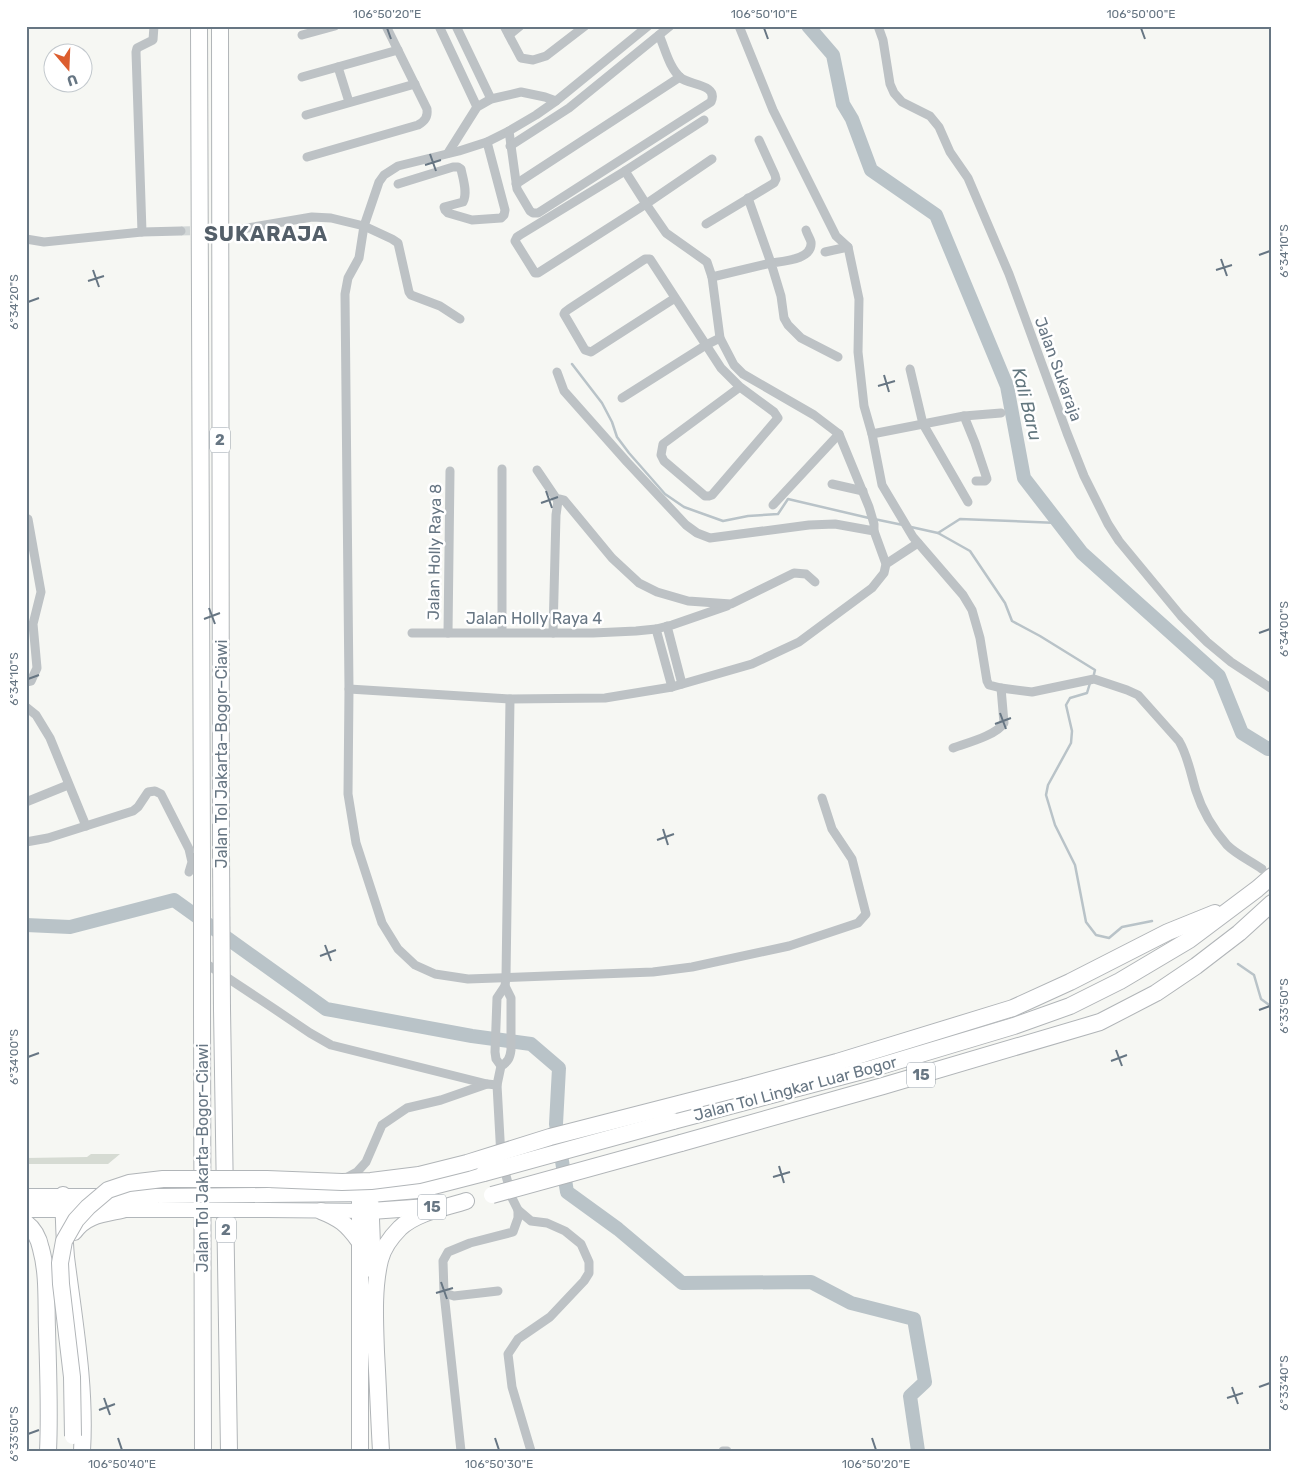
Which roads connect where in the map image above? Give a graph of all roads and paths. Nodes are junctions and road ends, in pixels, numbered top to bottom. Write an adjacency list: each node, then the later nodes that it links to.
1 (154, 26): 50 (street)
2 (199, 26): 133 (highway, Jalan Tol Jakarta–Bogor–Ciawi / 2, bridge)
3 (220, 26): 134 (highway, Jalan Tol Jakarta–Bogor–Ciawi / 2, bridge)
4 (335, 26): 15 (street)
5 (386, 26): 18 (street)
6 (439, 26): 26 (street)
7 (456, 26): 23 (street)
8 (504, 26): 16 (street)
9 (520, 26): 16 (street)
10 (584, 26): 16 (street)
11 (648, 26): 24 (street)
12 (670, 26): 17 (street)
13 (739, 26): 52 (street)
14 (878, 26): 96 (street, Jalan Sukaraja)
15 (302, 35)
16 (509, 35)
17 (659, 35): 21 (street); 32 (street)
18 (398, 50): 19 (street); 22 (street)
19 (338, 67): 20 (street); 25 (street)
20 (302, 77)
21 (680, 77): 38 (street); 39 (street)
22 (415, 84): 25 (street); 34 (street)
23 (491, 100): 24 (street); 26 (street)
24 (556, 101): 29 (street)
25 (349, 102): 27 (street)
26 (477, 107): 33 (street)
27 (306, 115)
28 (704, 120): 36 (street)
29 (509, 131): 31 (street); 32 (street)
30 (759, 140): 41 (street)
31 (487, 142): 33 (street); 40 (street)
32 (510, 146): 38 (street)
33 (448, 154): 46 (street)
34 (307, 157)
35 (712, 158): 43 (street)
36 (626, 172): 43 (street); 43 (street)
37 (398, 184): 42 (street)
38 (516, 184): 39 (street)
39 (520, 196): 40 (street)
40 (502, 198): 44 (street)
41 (748, 198): 45 (street); 54 (street)
42 (463, 202): 44 (street); 44 (street)
43 (646, 204): 55 (street)
44 (472, 220)
45 (706, 224)
46 (364, 226): 47 (street); 57 (street); 95 (street)
47 (236, 230)
48 (806, 230): 54 (street)
49 (180, 231): 50 (street)
50 (142, 232): 51 (street)
51 (26, 239)
52 (848, 247): 53 (street); 69 (street)
53 (825, 252)
54 (771, 263): 55 (street); 60 (street)
55 (712, 277): 58 (street)
56 (675, 298): 56 (street); 59 (street)
57 (460, 319)
58 (720, 338): 59 (street); 68 (street)
59 (706, 345): 63 (street); 64 (street)
60 (838, 356)
61 (910, 368): 67 (street)
62 (556, 372): 80 (street)
63 (740, 387): 63 (street)
64 (622, 398)
65 (1001, 413): 66 (street)
66 (964, 416): 67 (street); 73 (street)
67 (923, 424): 69 (street); 77 (street)
68 (839, 434): 75 (street); 78 (street)
69 (872, 434): 81 (street)
70 (502, 469): 87 (street)
71 (537, 470): 76 (street)
72 (450, 471): 89 (street, Jalan Holly Raya 8)
73 (976, 481)
74 (832, 484): 75 (street)
75 (863, 491): 80 (street)
76 (558, 501): 84 (street); 90 (street)
77 (968, 502)
78 (773, 505)
79 (26, 518): 91 (street)
80 (874, 528): 82 (street)
81 (915, 540): 82 (street); 94 (street)
82 (886, 564): 92 (street)
83 (815, 582): 84 (street, Jalan Holly Raya 4)
84 (731, 604): 85 (street, Jalan Holly Raya 4)
85 (667, 626): 86 (street, Jalan Holly Raya 4); 92 (street)
86 (656, 629): 90 (street, Jalan Holly Raya 4); 93 (street)
87 (502, 632): 89 (street, Jalan Holly Raya 4); 90 (street, Jalan Holly Raya 4)
88 (412, 633): 89 (street, Jalan Holly Raya 4)
89 (448, 633)
90 (553, 633)
91 (26, 682)
92 (682, 684): 93 (street)
93 (672, 687): 97 (street)
94 (1000, 688): 99 (street); 106 (street)
95 (349, 689): 97 (street); 110 (street)
96 (1272, 689)
97 (510, 699): 110 (street)
98 (26, 706): 100 (street)
99 (953, 748)
100 (68, 785): 102 (street); 103 (street)
101 (822, 798): 110 (street)
102 (26, 802)
103 (86, 826): 104 (street); 105 (street)
104 (26, 842)
105 (189, 872)
106 (1267, 872): 108 (highway, Jalan Tol Lingkar Luar Bogor / 15)
107 (1272, 903): 116 (highway, Jalan Tol Lingkar Luar Bogor / 15, bridge)
108 (1235, 905): 118 (highway, Jalan Tol Lingkar Luar Bogor / 15, bridge); 130 (highway, bridge)
109 (196, 963): 112 (street)
110 (505, 981): 111 (street); 111 (street)
111 (501, 1066): 113 (street)
112 (488, 1084): 113 (street); 114 (street)
113 (498, 1085): 122 (street)
114 (338, 1195): 118 (main road); 119 (main road, bridge)
115 (26, 1196): 117 (main road)
116 (466, 1201): 118 (highway, Jalan Tol Lingkar Luar Bogor / 15); 129 (highway)
117 (64, 1202): 119 (main road); 120 (main road); 121 (main road); 126 (highway)
118 (365, 1202): 123 (main road); 125 (highway); 129 (highway)
119 (159, 1203): 121 (main road); 123 (main road, bridge)
120 (26, 1210)
121 (122, 1210): 126 (highway)
122 (518, 1210): 128 (street); 138 (street)
123 (321, 1211): 125 (highway)
124 (26, 1223): 131 (highway)
125 (359, 1240): 135 (highway)
126 (66, 1254): 132 (highway)
127 (498, 1291): 128 (street)
128 (444, 1293): 137 (street)
129 (375, 1322): 136 (highway)
130 (72, 1443)
131 (48, 1451)
132 (82, 1451)
133 (203, 1451)
134 (230, 1451)
135 (360, 1451)
136 (381, 1451)
137 (461, 1451)
138 (530, 1451)
139 (722, 1451): 140 (street)
140 (727, 1451)

